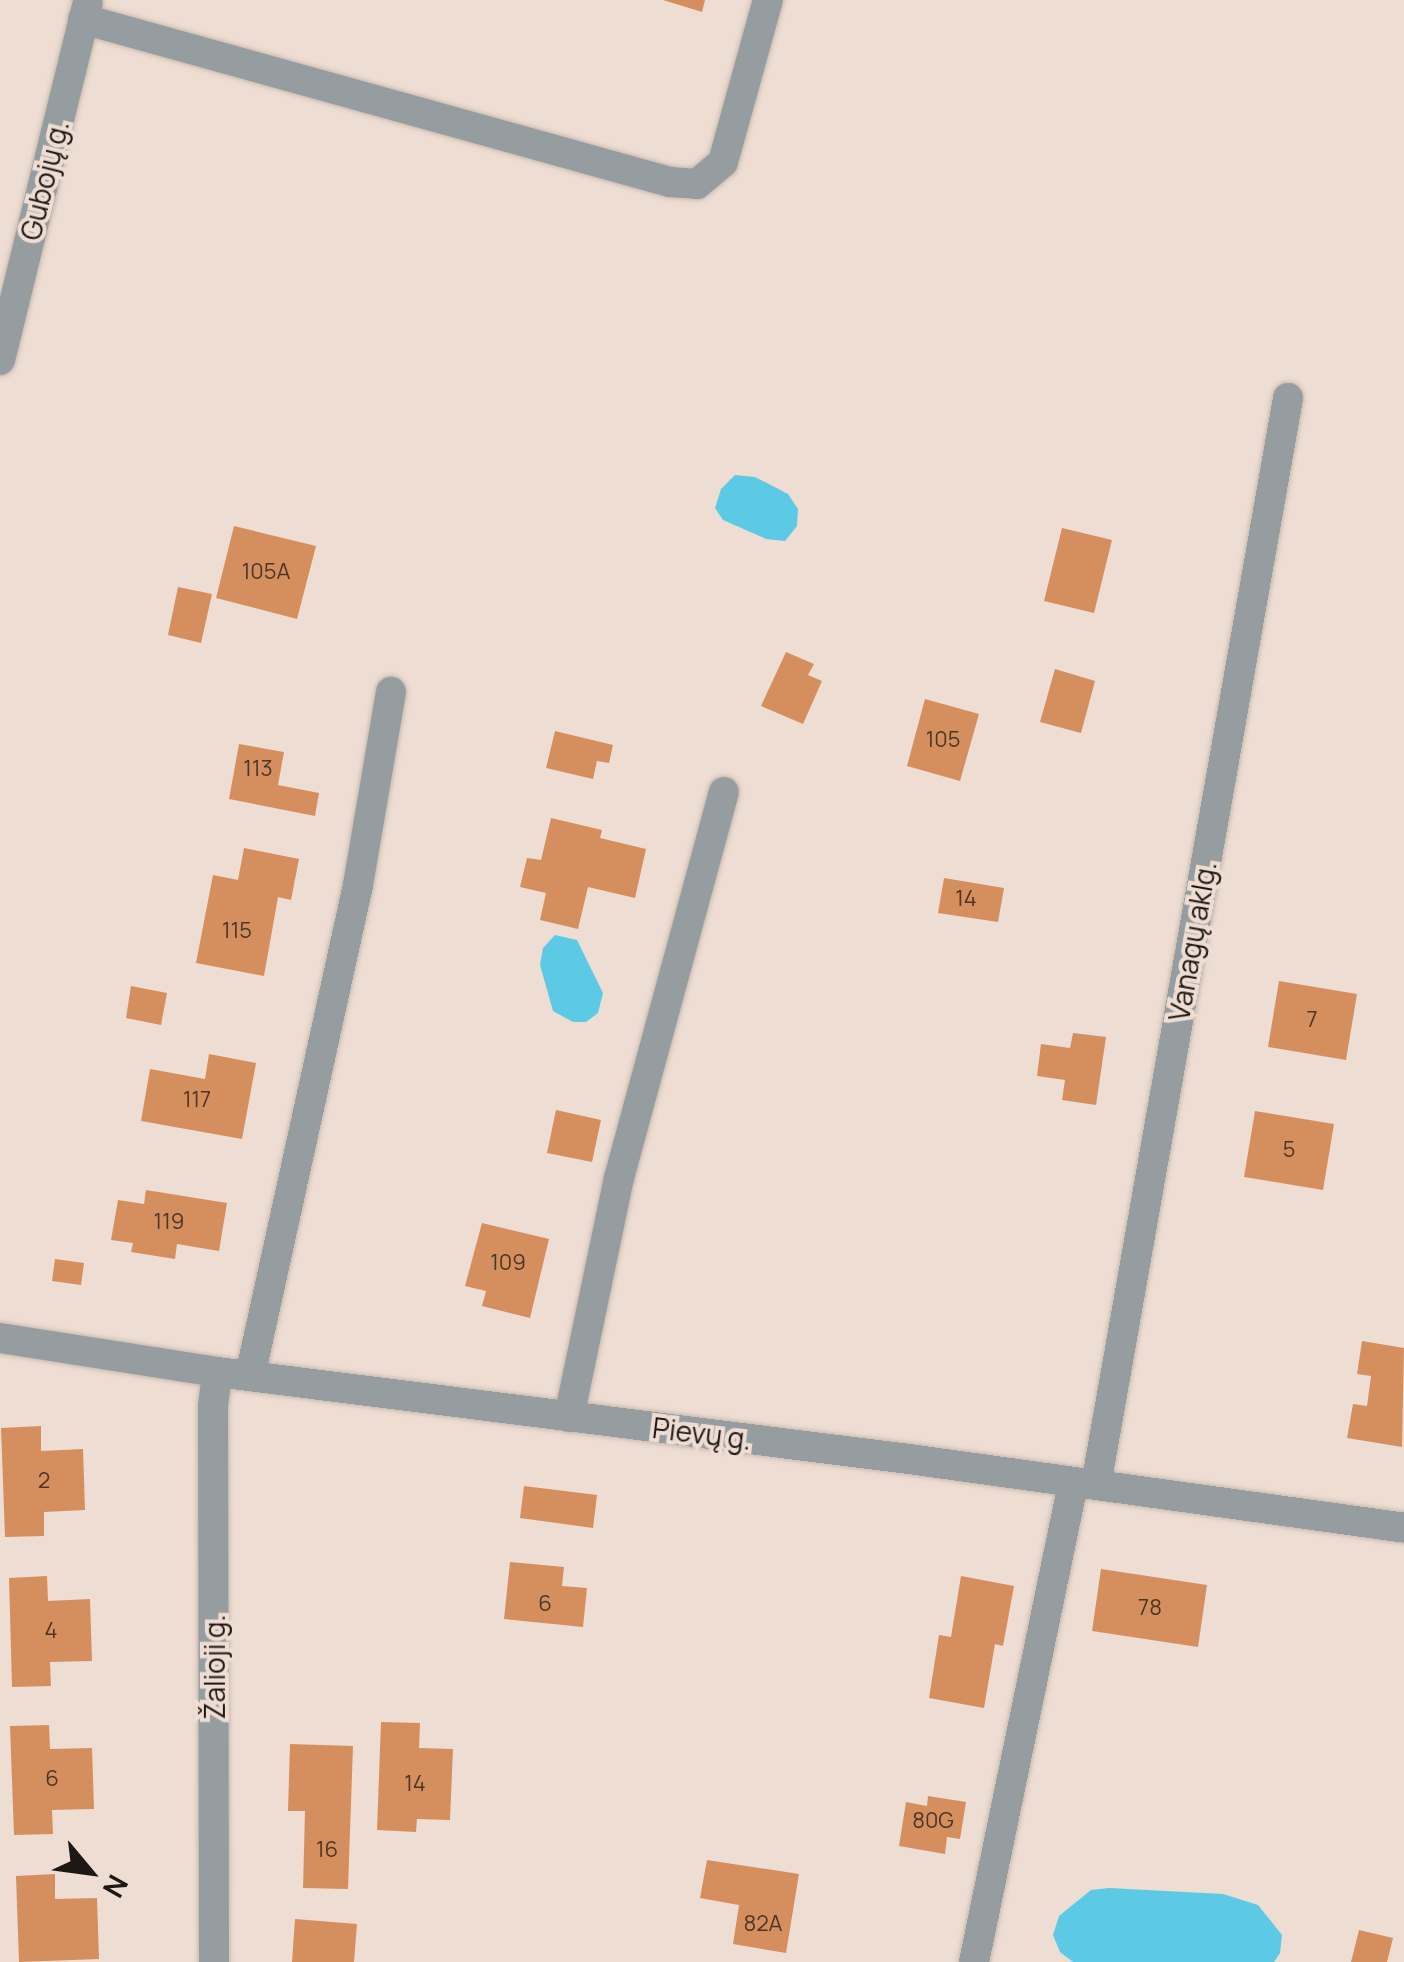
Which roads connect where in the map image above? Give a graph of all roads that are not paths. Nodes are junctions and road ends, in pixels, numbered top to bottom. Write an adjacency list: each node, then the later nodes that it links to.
1 (768, 0): 2 (street)
2 (86, 10): 3 (street, Gubojų g.)
3 (0, 360)
4 (1288, 398): 11 (street, Vanagų aklg.)
5 (392, 692): 9 (street)
6 (724, 792): 10 (street)
7 (0, 1338): 8 (street, Pievų g.)
8 (217, 1372): 9 (street, Pievų g.); 13 (street, Žalioji g.)
9 (250, 1376): 10 (street, Pievų g.)
10 (569, 1417): 11 (street, Pievų g.)
11 (1084, 1483): 12 (street, Pievų g.); 14 (street, Vanagų aklg.)
12 (1404, 1528)
13 (214, 1962)
14 (974, 1962)

